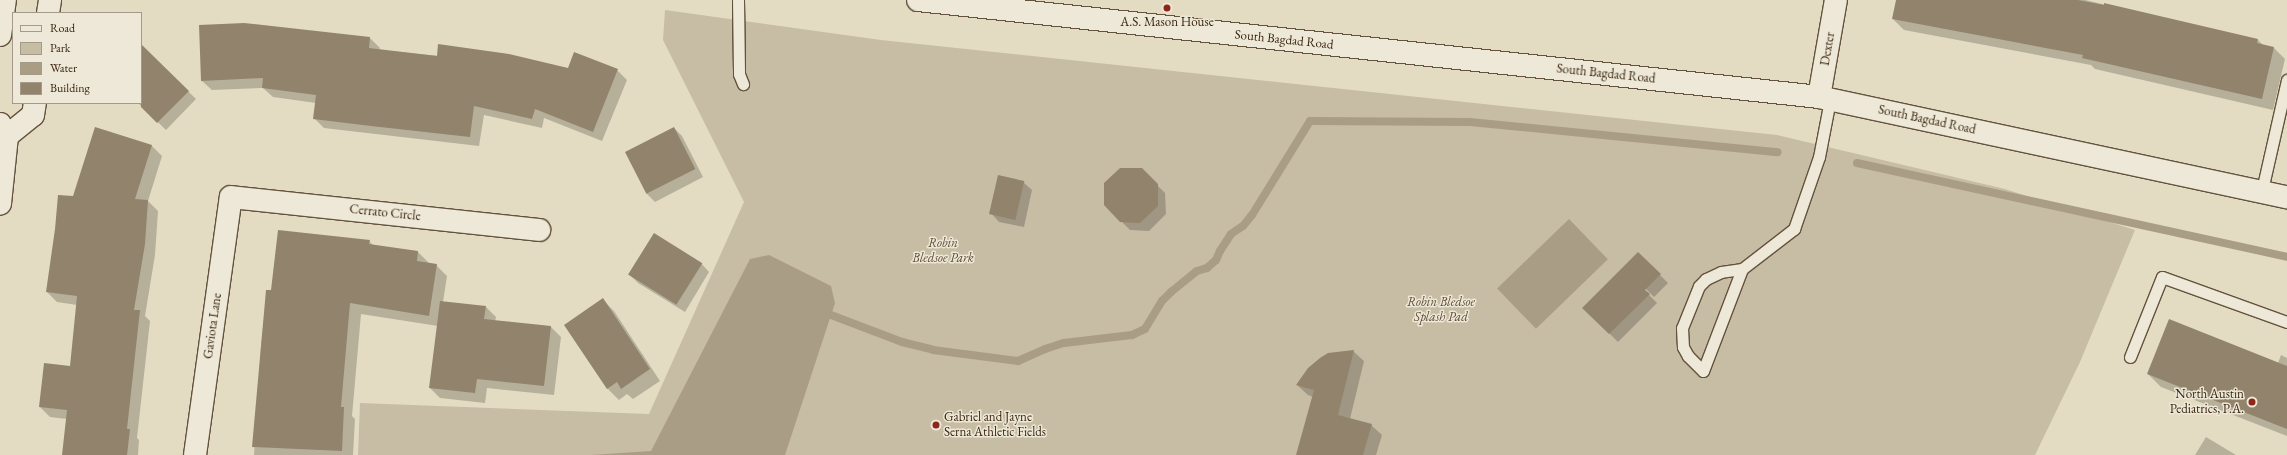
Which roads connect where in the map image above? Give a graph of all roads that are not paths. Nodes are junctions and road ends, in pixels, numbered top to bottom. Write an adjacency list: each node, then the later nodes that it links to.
1 (5, 0): 7 (main road)
2 (50, 0): 6 (main road)
3 (738, 0): 9 (lane)
4 (918, 0): 10 (main road, South Bagdad Road)
5 (1836, 0): 10 (main road, Dexter)
6 (48, 12)
7 (0, 35)
8 (2287, 80): 13 (lane)
9 (743, 84)
10 (1825, 98): 13 (main road, South Bagdad Road); 18 (lane)
11 (35, 104): 12 (main road)
12 (4, 130): 16 (main road)
13 (2262, 190): 15 (main road, South Bagdad Road)
14 (231, 197): 17 (main road, Cerrato Circle); 21 (main road, Gaviota Lane)
15 (2287, 197)
16 (0, 204)
17 (539, 230)
18 (1742, 269): 18 (lane)
19 (2287, 322): 20 (lane)
20 (2130, 357)
21 (195, 455)

